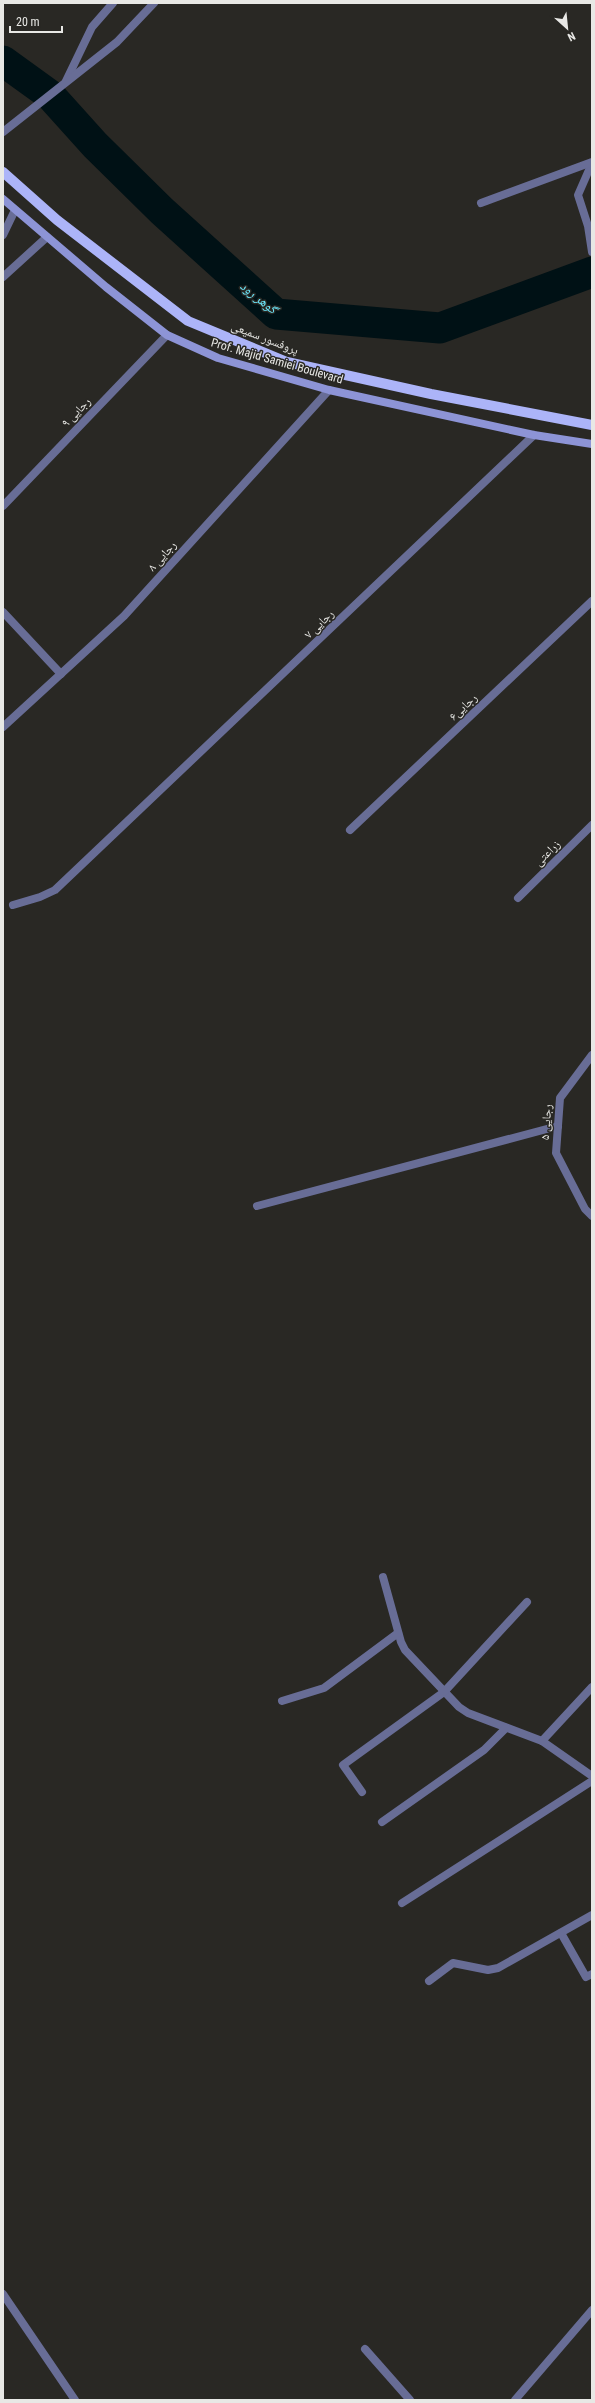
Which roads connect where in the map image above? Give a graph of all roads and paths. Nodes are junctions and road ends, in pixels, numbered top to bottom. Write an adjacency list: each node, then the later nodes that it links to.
1 (113, 3): 3 (street)
2 (154, 3): 3 (street)
3 (65, 84): 4 (street)
4 (3, 132)
5 (592, 162): 8 (street); 12 (street)
6 (3, 172): 16 (main road, پروفسور سمیعی)
7 (3, 200): 9 (main road, Prof. Majid Samiei Boulevard)
8 (481, 203)
9 (15, 210): 10 (street); 11 (main road, Prof. Majid Samiei Boulevard)
10 (3, 235)
11 (47, 237): 13 (street); 14 (main road, Prof. Majid Samiei Boulevard)
12 (592, 252)
13 (3, 277)
14 (167, 335): 15 (main road, Prof. Majid Samiei Boulevard); 19 (street, رجایی ۹)
15 (329, 390): 17 (main road, Prof. Majid Samiei Boulevard); 22 (street, رجایی ۸)
16 (592, 425)
17 (534, 435): 18 (main road, Prof. Majid Samiei Boulevard); 27 (street, رجایی ۷)
18 (592, 444)
19 (3, 506)
20 (592, 601): 25 (street, رجایی۶)
21 (3, 612): 22 (street)
22 (61, 674): 23 (street, رجایی ۸)
23 (3, 727)
24 (592, 825): 26 (street, زراعتی)
25 (350, 830)
26 (518, 898)
27 (13, 904)
28 (592, 1055): 29 (street, رجایی ۵)
29 (558, 1126): 30 (street); 31 (street, رجایی ۵)
30 (257, 1206)
31 (592, 1216)
32 (383, 1577): 34 (street)
33 (527, 1602): 36 (street)
34 (398, 1633): 36 (street); 37 (street)
35 (592, 1687): 39 (street)
36 (444, 1692): 38 (street); 42 (street)
37 (282, 1701)
38 (506, 1728): 39 (street); 43 (street)
39 (542, 1741): 40 (street)
40 (592, 1776)
41 (592, 1781): 44 (street)
42 (362, 1792)
43 (382, 1822)
44 (402, 1903)
45 (592, 1915): 46 (street)
46 (561, 1933): 47 (street); 48 (street)
47 (592, 1974)
48 (429, 1981)
49 (3, 2294): 52 (street)
50 (592, 2310): 54 (street)
51 (365, 2350): 53 (street)
52 (75, 2400)
53 (410, 2400)
54 (515, 2400)

